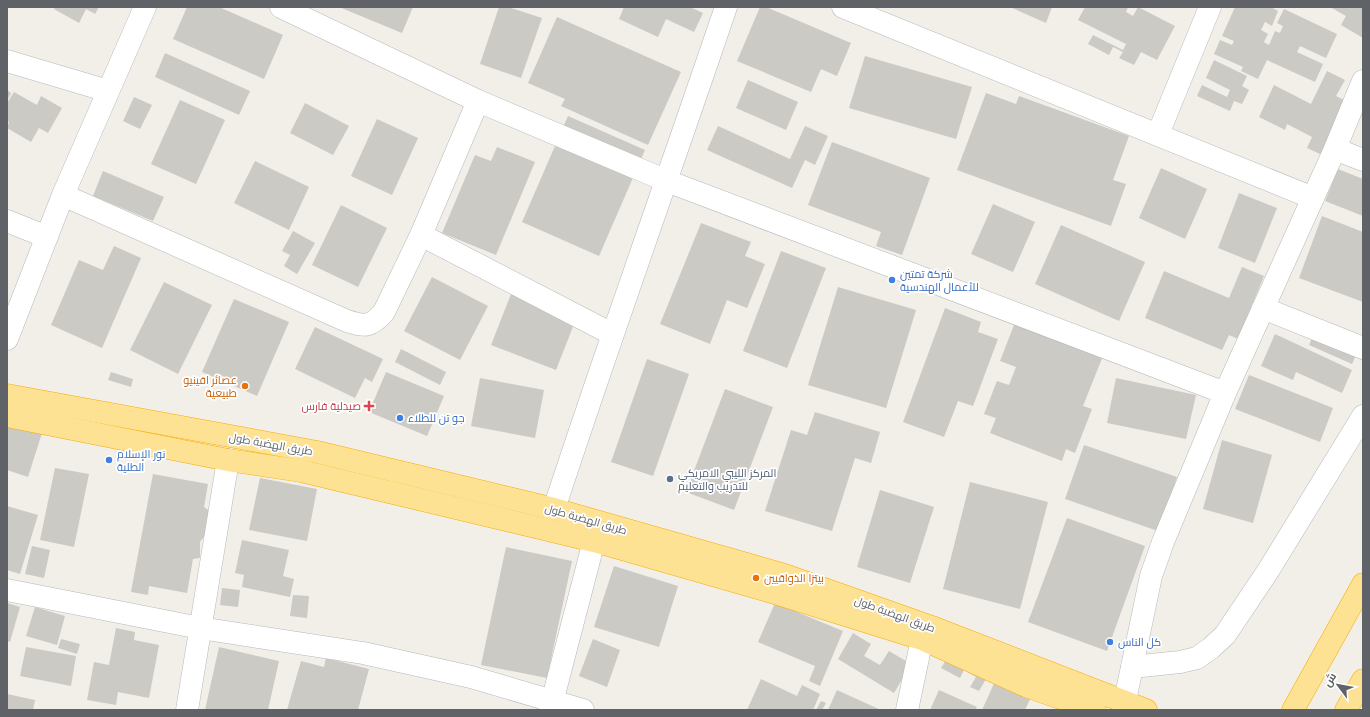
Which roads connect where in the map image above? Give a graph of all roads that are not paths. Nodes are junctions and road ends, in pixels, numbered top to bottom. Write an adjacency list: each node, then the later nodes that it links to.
1 (145, 7): 8 (street)
2 (281, 7): 9 (street)
3 (726, 7): 13 (street)
4 (843, 7): 10 (street)
5 (1210, 7): 10 (street)
6 (7, 61): 8 (street)
7 (1363, 81): 11 (street)
8 (108, 92): 14 (street)
9 (478, 101): 13 (street); 17 (street)
10 (1158, 134): 15 (street)
11 (1335, 149): 12 (street); 15 (street)
12 (1363, 160)
13 (667, 181): 20 (street); 23 (street)
14 (63, 195): 17 (street); 18 (street)
15 (1313, 198): 19 (street)
16 (7, 221): 18 (street)
17 (421, 235): 20 (street)
18 (47, 237): 21 (street)
19 (1263, 308): 22 (street); 23 (street)
20 (612, 334): 28 (street)
21 (7, 339)
22 (1363, 348)
23 (1225, 393): 34 (street)
24 (7, 395): 28 (highway, طريق الهضبة طول)
25 (7, 416): 27 (highway, طريق الهضبة طول)
26 (1363, 416): 34 (street)
27 (228, 460): 29 (highway, طريق الهضبة طول); 32 (street)
28 (554, 509): 37 (highway, طريق الهضبة طول)
29 (594, 541): 33 (highway, طريق الهضبة طول); 36 (street)
30 (1363, 584): 43 (highway)
31 (7, 590): 32 (street)
32 (200, 628): 36 (street); 38 (street)
33 (922, 639): 40 (street); 41 (highway, طريق الهضبة طول)
34 (1132, 667): 37 (street)
35 (1363, 680): 44 (highway)
36 (552, 706): 39 (street)
37 (1124, 706): 42 (highway, طريق الهضبة طول)
38 (187, 710)
39 (583, 710)
40 (907, 710)
41 (1095, 710)
42 (1146, 710)
43 (1293, 710)
44 (1346, 710)

